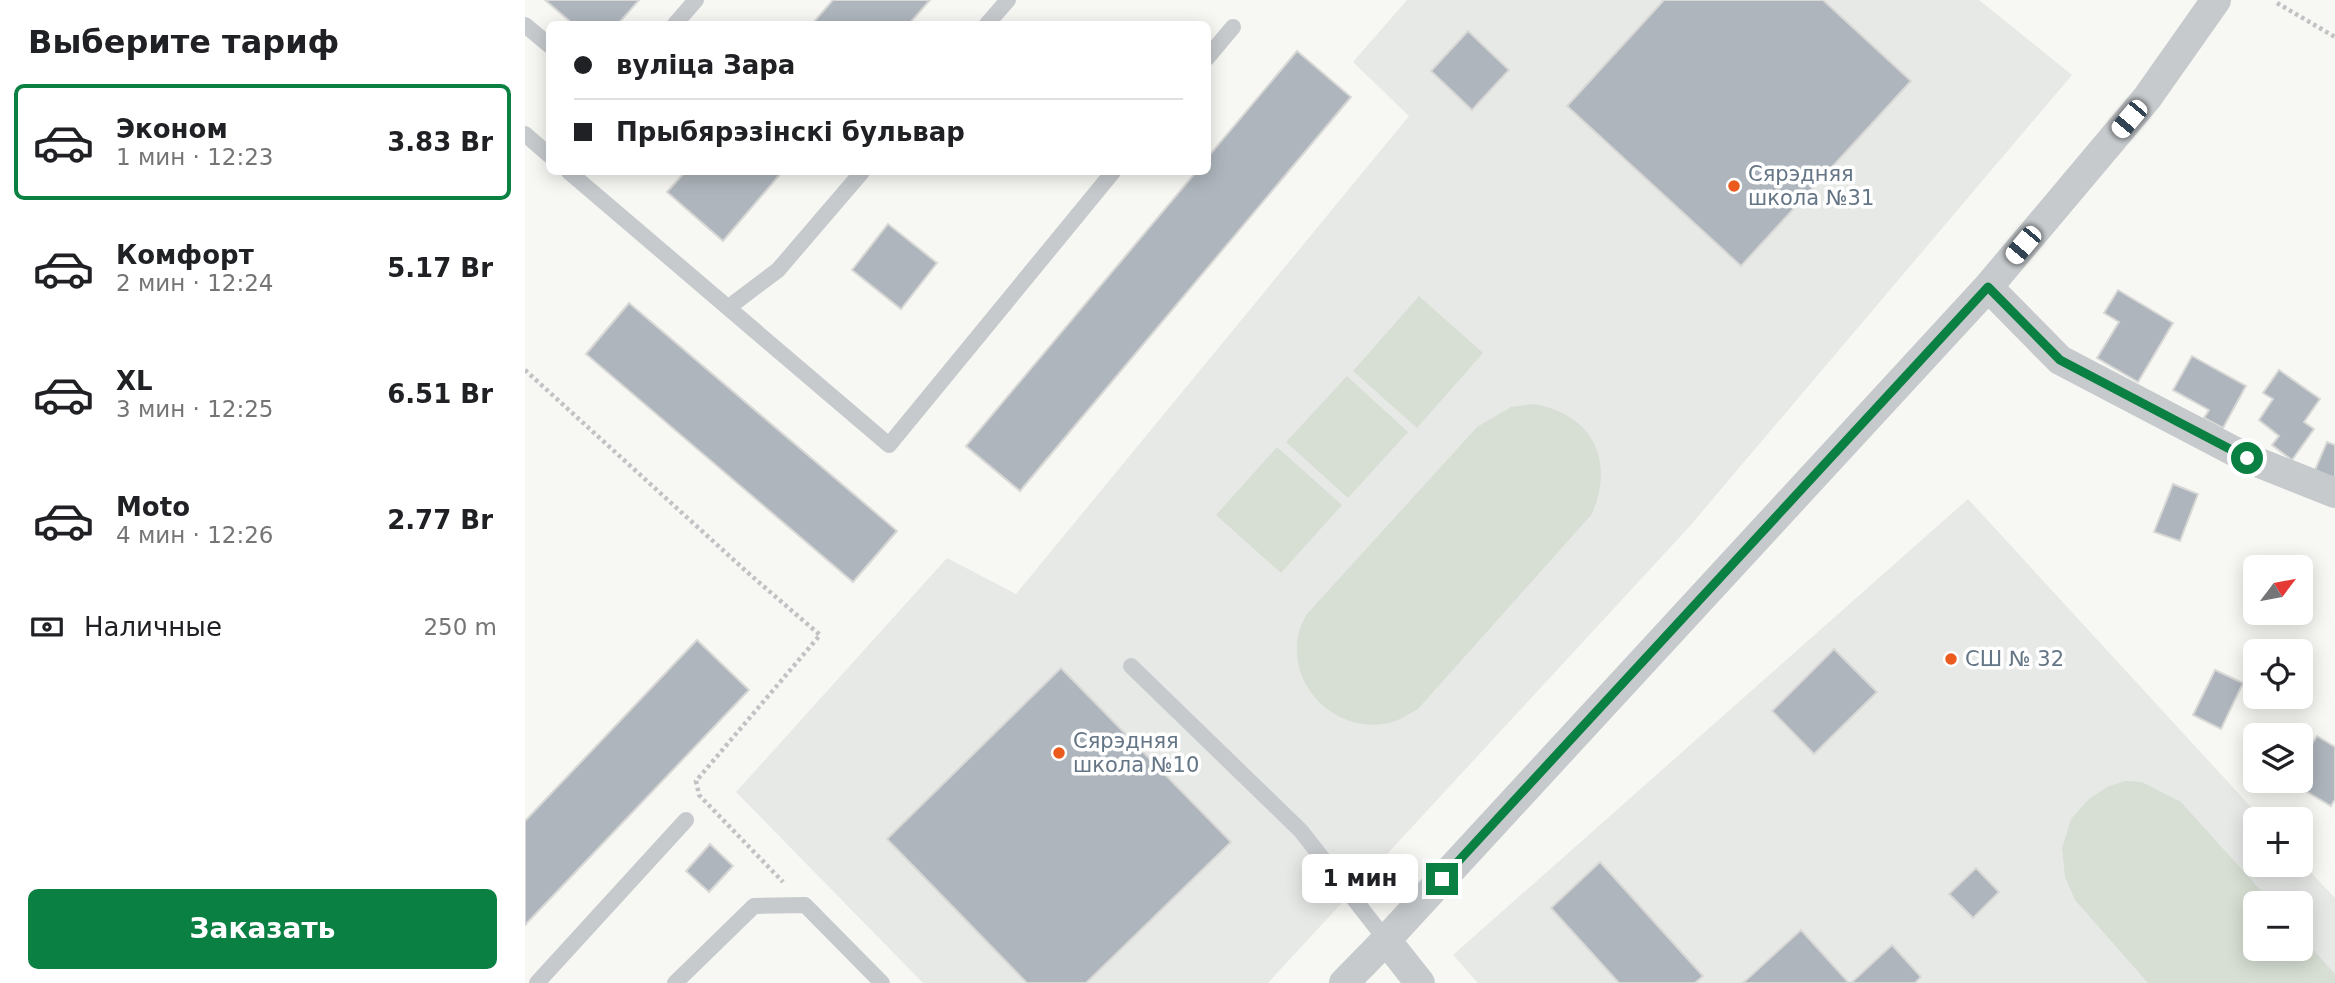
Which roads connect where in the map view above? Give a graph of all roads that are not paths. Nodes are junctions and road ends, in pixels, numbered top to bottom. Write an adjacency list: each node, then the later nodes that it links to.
1 (696, 0): 4 (lane)
2 (1008, 0): 5 (lane)
3 (2216, 0): 15 (street)
4 (678, 21)
5 (990, 21)
6 (525, 25): 8 (lane)
7 (1233, 27): 9 (lane)
8 (546, 42)
9 (1211, 53)
10 (525, 134): 11 (lane)
11 (546, 152)
12 (573, 175): 16 (lane)
13 (859, 175): 16 (lane)
14 (1111, 175): 16 (lane)
15 (1988, 287): 17 (street); 20 (street)
16 (729, 307)
17 (2335, 494)
18 (1131, 666): 20 (lane)
19 (686, 820): 21 (lane)
20 (1386, 940): 24 (street); 25 (street)
21 (537, 983)
22 (675, 983): 23 (lane)
23 (882, 983)
24 (1343, 983)
25 (1420, 983)

